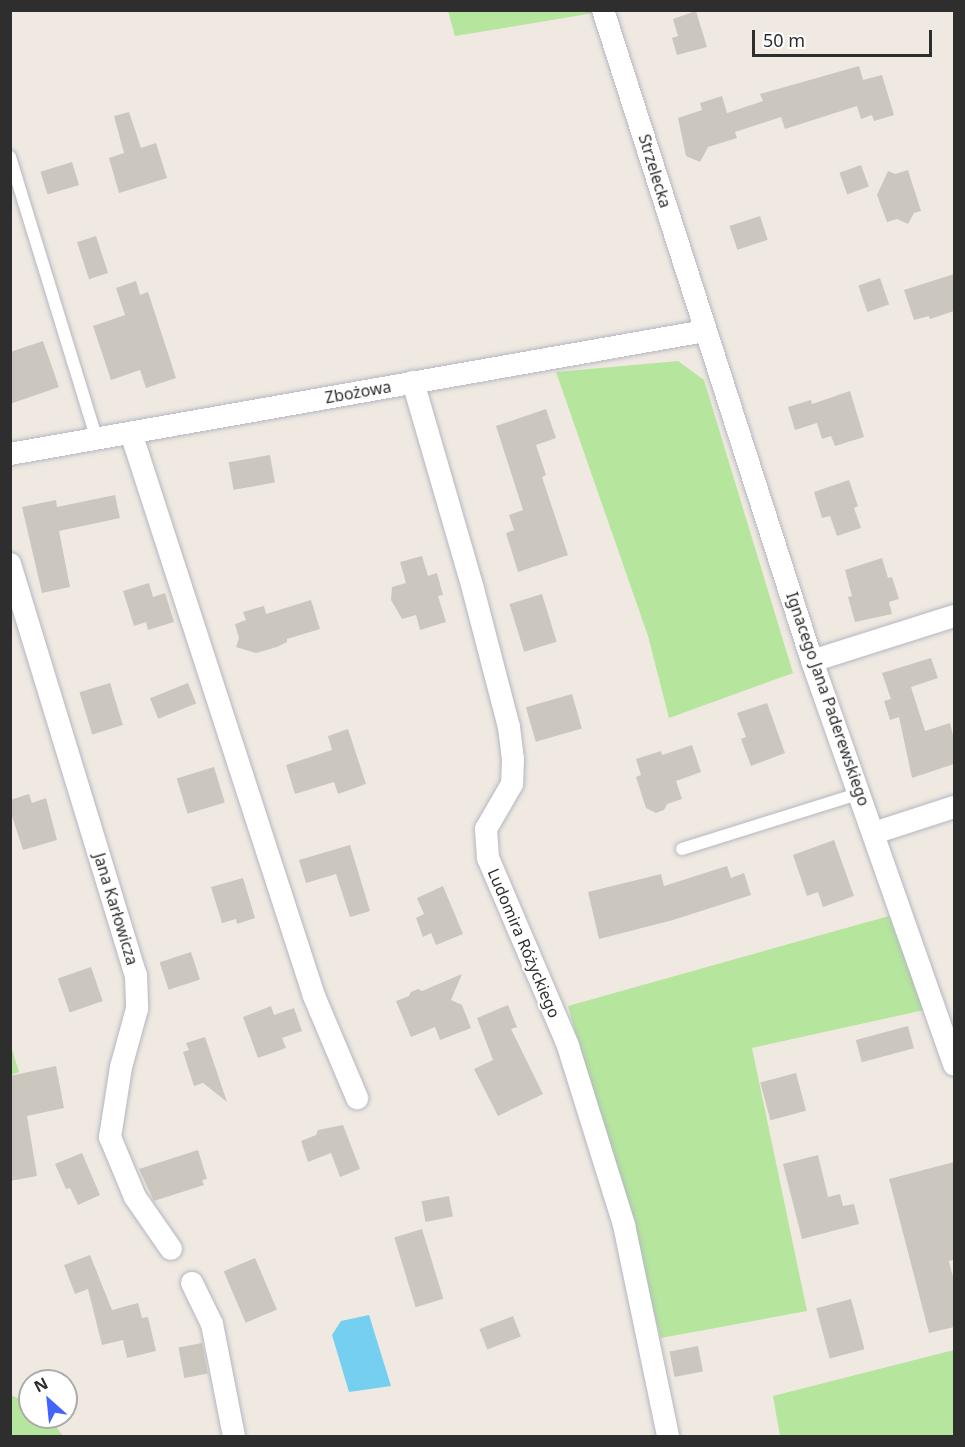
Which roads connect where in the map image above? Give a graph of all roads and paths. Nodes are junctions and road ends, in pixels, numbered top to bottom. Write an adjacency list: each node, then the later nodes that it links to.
1 (603, 10): 3 (street, Strzelecka)
2 (10, 157): 6 (lane)
3 (705, 331): 4 (street, Zbożowa); 10 (street, Ignacego Jana Paderewskiego)
4 (412, 382): 5 (street, Zbożowa); 20 (street, Ludomira Różyckiego)
5 (131, 433): 6 (street, Zbożowa); 16 (street)
6 (97, 439): 7 (street, Zbożowa)
7 (10, 454)
8 (10, 564): 17 (street, Jana Karłowicza)
9 (954, 616): 10 (street)
10 (812, 661): 11 (street, Ignacego Jana Paderewskiego)
11 (861, 793): 13 (street, Ignacego Jana Paderewskiego); 14 (lane)
12 (954, 807): 13 (street)
13 (874, 833): 15 (street, Ignacego Jana Paderewskiego)
14 (682, 849)
15 (954, 1065)
16 (357, 1098)
17 (171, 1249)
18 (192, 1283): 19 (street)
19 (234, 1437)
20 (668, 1437)

